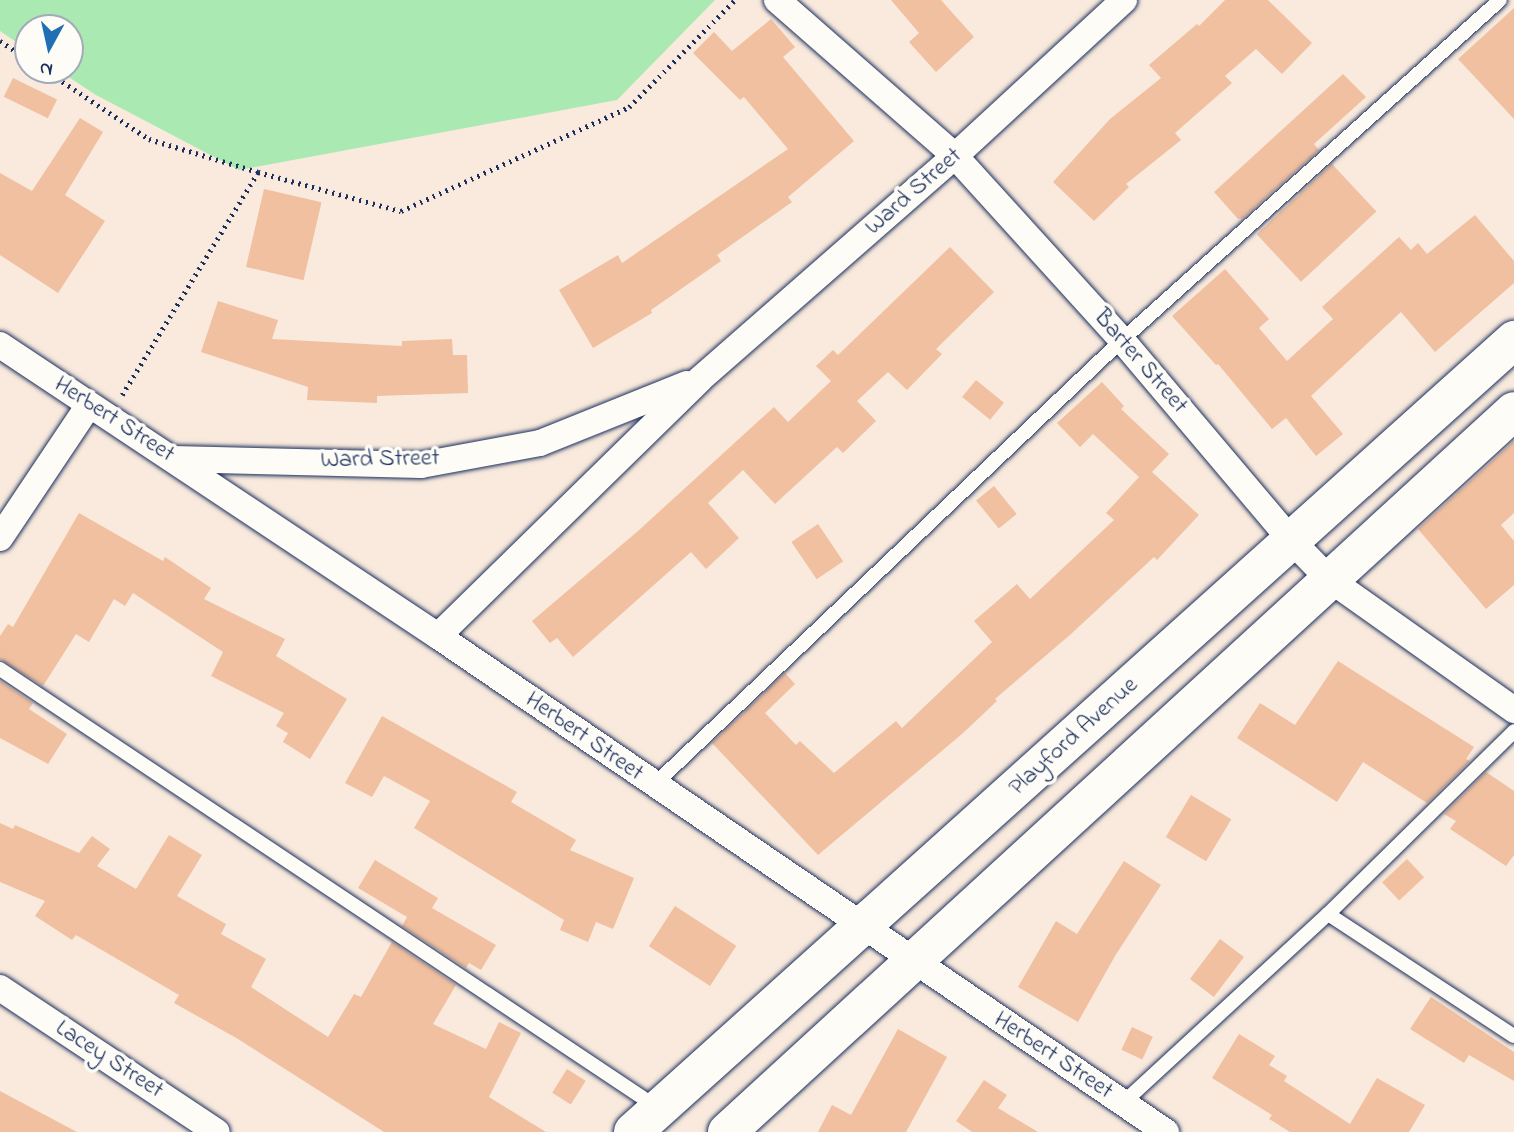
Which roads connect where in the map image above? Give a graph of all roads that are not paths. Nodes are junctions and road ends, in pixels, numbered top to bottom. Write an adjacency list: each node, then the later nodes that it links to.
1 (777, 0): 4 (street, Barter Street)
2 (1124, 0): 4 (street, Ward Street)
3 (1500, 0): 5 (lane)
4 (956, 156): 5 (street, Barter Street); 8 (street, Ward Street)
5 (1122, 340): 13 (street, Barter Street); 19 (lane)
6 (1514, 340): 13 (highway, Playford Avenue)
7 (0, 345): 9 (street, Herbert Street)
8 (699, 380): 11 (street, Ward Street); 15 (street, Ward Street)
9 (99, 411): 11 (street, Herbert Street); 12 (street)
10 (1514, 411): 14 (highway)
11 (173, 459): 15 (street, Herbert Street)
12 (0, 538)
13 (1292, 541): 14 (street, Barter Street); 21 (highway, Playford Avenue)
14 (1329, 579): 17 (street, Barter Street); 22 (highway)
15 (439, 636): 19 (street, Herbert Street)
16 (0, 669): 26 (lane)
17 (1514, 710)
18 (1514, 731): 20 (lane)
19 (654, 785): 21 (street, Herbert Street)
20 (1328, 914): 24 (lane); 25 (lane)
21 (865, 926): 22 (street, Herbert Street); 26 (highway, Playford Avenue)
22 (914, 962): 25 (street, Herbert Street); 28 (highway)
23 (0, 988): 27 (street, Lacey Street)
24 (1514, 1036)
25 (1123, 1103): 29 (street, Herbert Street)
26 (646, 1120)
27 (217, 1132)
28 (727, 1132)
29 (1166, 1132)

